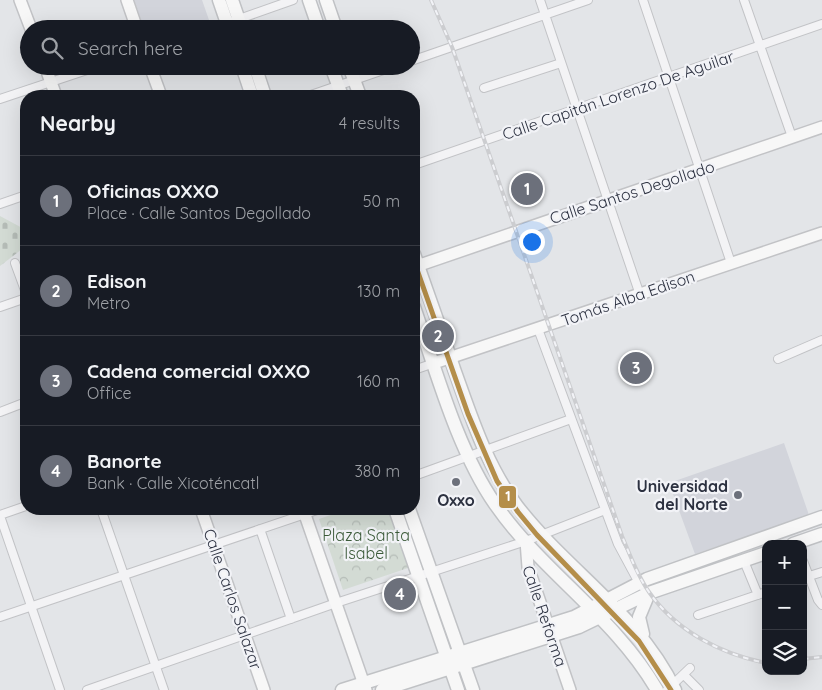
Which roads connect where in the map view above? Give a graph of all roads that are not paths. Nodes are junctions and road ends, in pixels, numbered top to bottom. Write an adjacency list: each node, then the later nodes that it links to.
1 (20, 0): 13 (street)
2 (127, 0): 14 (street)
3 (219, 0): 15 (main road)
4 (232, 0): 16 (main road)
5 (293, 0): 17 (street)
6 (309, 0): 18 (main road)
7 (326, 0): 19 (main road)
8 (540, 0): 12 (street)
9 (588, 0): 12 (street)
10 (643, 0): 32 (street)
11 (744, 0): 21 (street)
12 (545, 15): 22 (street); 23 (street)
13 (28, 20)
14 (134, 20)
15 (231, 20)
16 (234, 20)
17 (246, 20)
18 (316, 20)
19 (333, 20)
20 (822, 24): 21 (street, Calle Capitán Lorenzo De Aguilar)
21 (760, 46): 32 (street, Calle Capitán Lorenzo De Aguilar); 48 (street)
22 (420, 58)
23 (561, 63): 35 (street); 46 (street)
24 (48, 75): 34 (street)
25 (71, 75): 34 (street)
26 (153, 75): 38 (street)
27 (245, 75): 39 (main road)
28 (258, 75): 40 (main road)
29 (335, 75): 41 (main road)
30 (352, 75): 33 (main road)
31 (369, 75): 33 (street)
32 (670, 77): 46 (street, Calle Capitán Lorenzo De Aguilar); 50 (street)
33 (354, 80): 42 (street); 43 (main road)
34 (50, 82): 36 (street); 37 (street)
35 (484, 88)
36 (26, 90)
37 (53, 90)
38 (159, 90)
39 (250, 90)
40 (263, 90)
41 (340, 90)
42 (341, 90)
43 (358, 90)
44 (20, 92): 45 (street)
45 (0, 99)
46 (576, 110): 49 (street, Calle Capitán Lorenzo De Aguilar); 52 (street)
47 (822, 127): 48 (street, Calle Santos Degollado)
48 (792, 137): 50 (street, Calle Santos Degollado)
49 (420, 163)
50 (701, 170): 52 (street, Calle Santos Degollado); 57 (street)
51 (20, 197): 53 (street)
52 (607, 201): 55 (street, Calle Santos Degollado); 60 (street)
53 (0, 204)
54 (822, 233): 57 (street, Tomás Alba Edison)
55 (420, 260)
56 (15, 263): 59 (street)
57 (731, 263): 60 (street, Tomás Alba Edison)
58 (420, 275): 66 (main road)
59 (20, 277)
60 (640, 295): 64 (street, Tomás Alba Edison)
61 (20, 300): 62 (street)
62 (0, 307)
63 (420, 324): 68 (main road)
64 (538, 329): 66 (street, Tomás Alba Edison); 72 (street)
65 (822, 340): 67 (street)
66 (451, 358): 68 (street, Tomás Alba Edison); 73 (main road)
67 (778, 359)
68 (434, 363): 69 (street); 74 (main road)
69 (420, 368)
70 (20, 404): 71 (street)
71 (0, 412)
72 (571, 419): 73 (street); 77 (street)
73 (485, 450): 74 (street); 87 (main road)
74 (468, 457): 75 (street); 90 (main road)
75 (420, 474)
76 (20, 508): 78 (street)
77 (605, 510): 87 (street); 100 (street)
78 (0, 515): 107 (street)
79 (103, 515): 96 (street)
80 (203, 515): 91 (street, Calle Carlos Salazar)
81 (294, 515): 86 (street)
82 (305, 515): 104 (street)
83 (396, 515): 97 (main road)
84 (411, 515): 94 (main road)
85 (822, 517): 100 (main road)
86 (260, 529): 91 (street); 111 (street)
87 (542, 534): 90 (street); 105 (main road)
88 (822, 534): 89 (main road)
89 (805, 540)
90 (526, 541): 94 (street); 108 (main road); 112 (street, Calle Reforma)
91 (213, 545): 96 (street); 113 (street, Calle Carlos Salazar)
92 (762, 554): 93 (main road)
93 (744, 561): 101 (main road); 103 (street)
94 (431, 572): 97 (street); 115 (main road)
95 (822, 572): 98 (street)
96 (124, 575): 107 (street); 117 (street)
97 (418, 576): 104 (street); 116 (main road)
98 (807, 577)
99 (807, 579): 106 (street)
100 (639, 583): 101 (street); 105 (main road)
101 (649, 593): 105 (main road); 114 (main road)
102 (762, 594): 103 (street)
103 (758, 595): 109 (street)
104 (336, 603): 111 (street); 120 (street)
105 (613, 603): 108 (main road); 114 (main road)
106 (822, 605)
107 (31, 606): 110 (street); 122 (street)
108 (596, 611): 112 (main road); 131 (main road)
109 (698, 615)
110 (0, 617)
111 (291, 619): 113 (street)
112 (550, 631): 115 (main road); 130 (street, Calle Reforma)
113 (245, 635): 117 (street); 125 (street, Calle Carlos Salazar)
114 (648, 643): 121 (main road)
115 (462, 658): 116 (main road); 129 (main road)
116 (448, 663): 120 (main road); 127 (main road); 128 (main road)
117 (156, 667): 123 (street); 124 (street)
118 (690, 668): 119 (street)
119 (684, 675): 121 (street); 132 (street)
120 (365, 686): 126 (main road)
121 (672, 689)
122 (60, 690)
123 (87, 690)
124 (164, 690)
125 (264, 690)
126 (342, 690)
127 (382, 690)
128 (458, 690)
129 (472, 690)
130 (570, 690)
131 (657, 690)
132 (699, 690)

